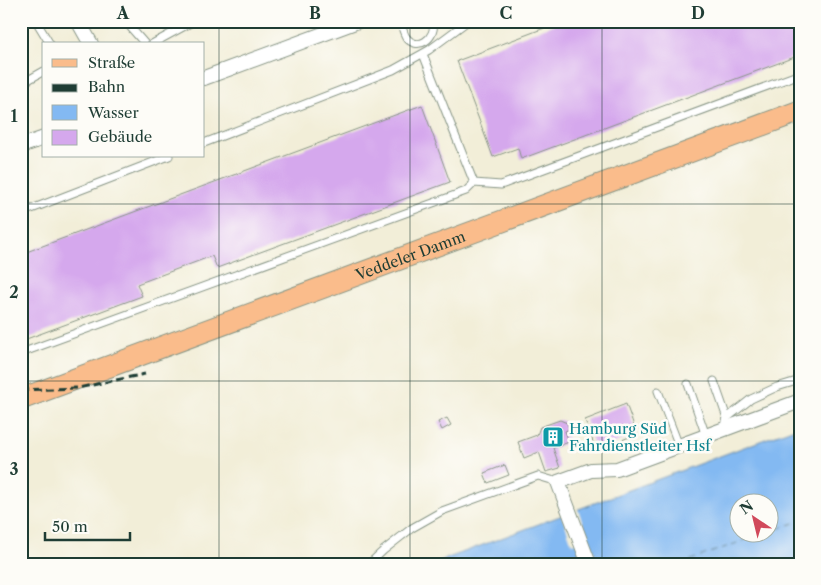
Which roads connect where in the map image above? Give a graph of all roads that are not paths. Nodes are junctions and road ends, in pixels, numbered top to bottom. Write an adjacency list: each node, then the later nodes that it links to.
1 (36, 21): 9 (lane)
2 (78, 21): 10 (street)
3 (125, 21): 11 (lane)
4 (194, 21): 12 (lane)
5 (358, 21): 17 (street)
6 (400, 21): 13 (lane)
7 (433, 21): 13 (lane)
8 (468, 21): 14 (lane)
9 (49, 42)
10 (90, 42)
11 (143, 42)
12 (156, 42)
13 (424, 42): 14 (lane)
14 (426, 52): 21 (lane); 24 (lane)
15 (42, 72): 18 (lane)
16 (800, 74): 24 (lane)
17 (205, 78)
18 (21, 84)
19 (800, 111): 31 (main road, Veddeler Damm)
20 (42, 139): 22 (street)
21 (205, 143)
22 (21, 146)
23 (164, 158): 25 (lane)
24 (474, 183): 26 (lane)
25 (21, 213)
26 (21, 352)
27 (800, 380): 33 (lane)
28 (714, 381): 33 (lane)
29 (688, 384): 34 (lane)
30 (658, 391): 35 (lane)
31 (21, 399)
32 (800, 401): 33 (street)
33 (726, 423): 34 (street)
34 (706, 436): 35 (street)
35 (679, 446): 36 (street)
36 (558, 482): 37 (lane); 38 (street)
37 (369, 564)
38 (589, 564)

